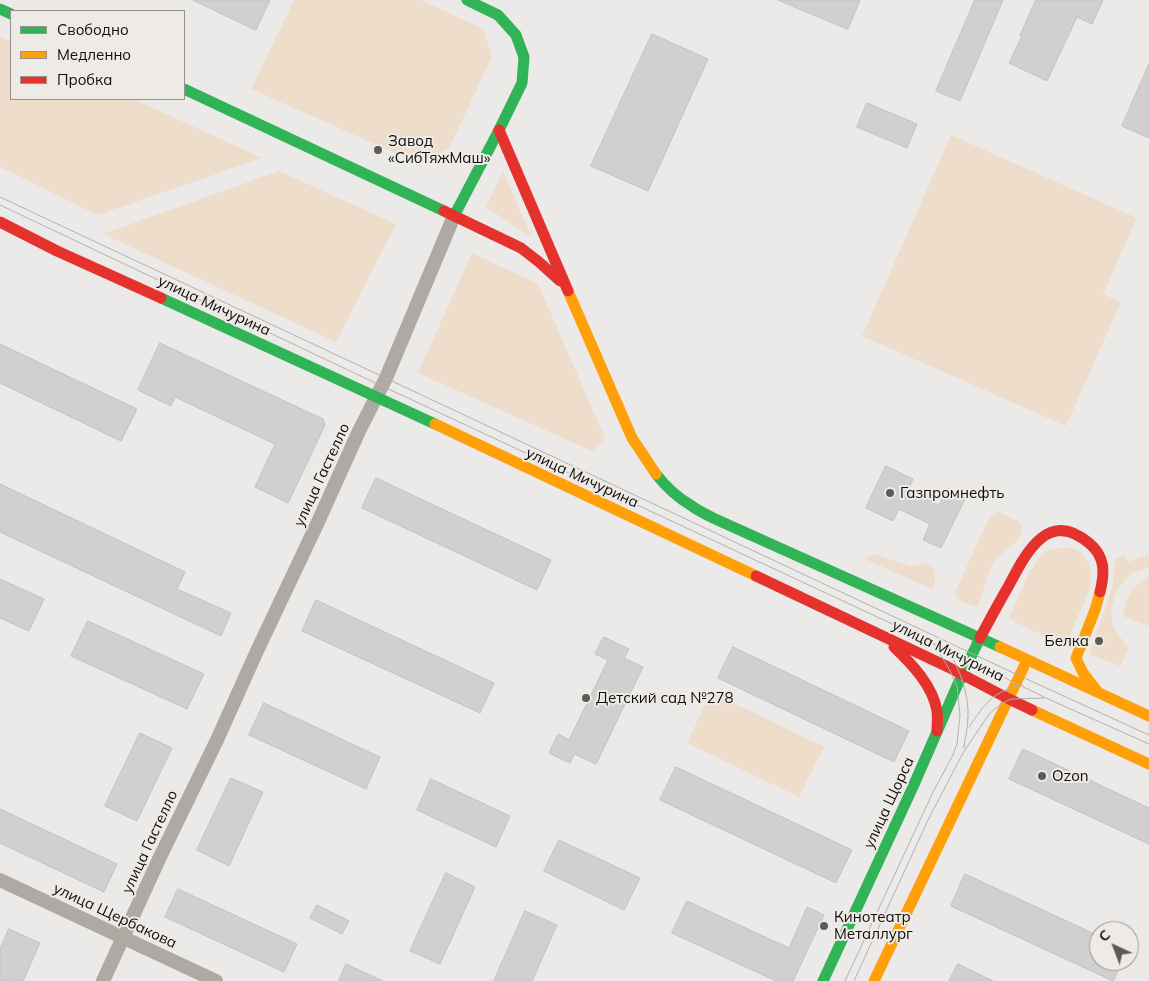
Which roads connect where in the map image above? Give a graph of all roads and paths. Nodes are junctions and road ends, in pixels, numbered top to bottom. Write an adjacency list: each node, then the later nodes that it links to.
1 (467, 0): 3 (main road, улица Гастелло)
2 (185, 90): 4 (main road, улица Мичурина)
3 (499, 130): 4 (main road, улица Гастелло); 6 (main road)
4 (454, 216): 6 (main road, улица Мичурина); 7 (street, улица Гастелло)
5 (0, 222): 7 (main road, улица Мичурина)
6 (566, 286): 9 (main road, улица Мичурина)
7 (376, 397): 8 (main road, улица Мичурина); 18 (street, улица Гастелло)
8 (880, 635): 11 (main road, улица Мичурина); 15 (main road)
9 (980, 638): 10 (main road, улица Мичурина); 11 (main road, улица Щорса); 12 (main road, улица Щорса)
10 (1027, 660): 12 (main road, улица Мичурина); 13 (main road)
11 (963, 674): 13 (main road, улица Мичурина); 15 (main road, улица Щорса)
12 (1098, 692): 14 (main road, улица Мичурина)
13 (1009, 698): 16 (main road, улица Мичурина); 22 (main road)
14 (1149, 716)
15 (937, 731): 21 (main road, улица Щорса)
16 (1149, 764)
17 (0, 880): 18 (street, улица Щербакова)
18 (124, 938): 19 (street, улица Гастелло); 20 (street, улица Щербакова)
19 (104, 981)
20 (216, 981)
21 (823, 981)
22 (874, 981)

